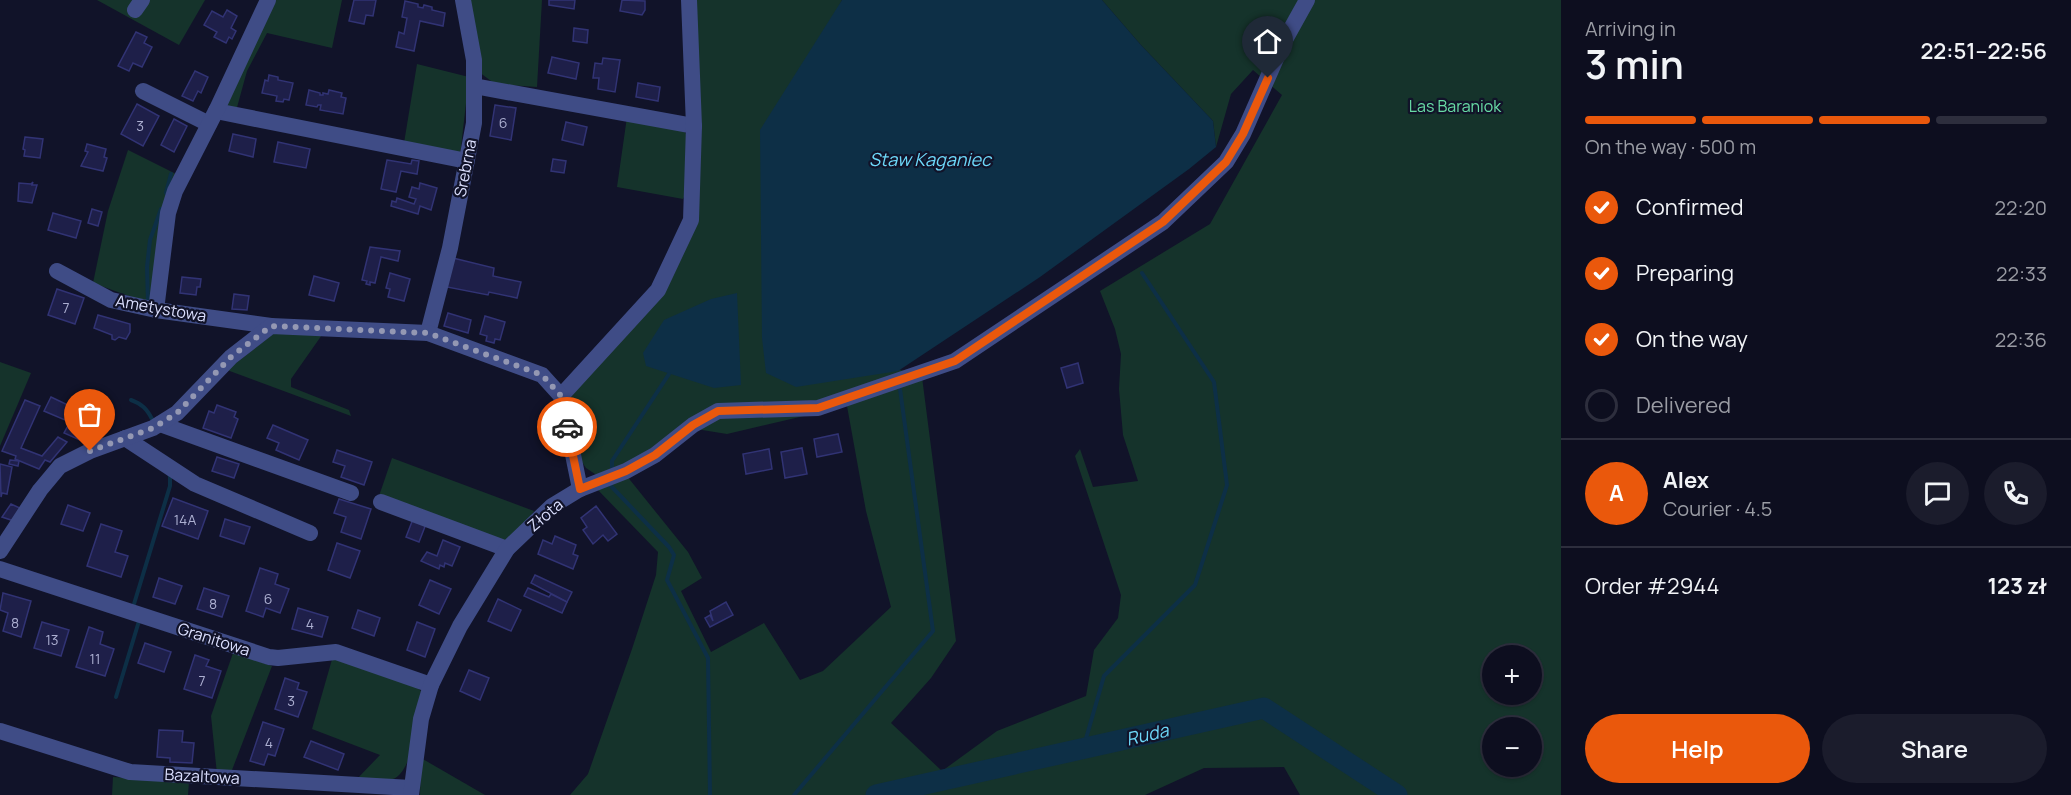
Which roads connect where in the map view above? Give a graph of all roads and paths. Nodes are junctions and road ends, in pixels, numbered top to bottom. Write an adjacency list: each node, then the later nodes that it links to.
1 (268, 0): 7 (street)
2 (463, 0): 5 (street, Srebrna)
3 (689, 0): 8 (street)
4 (1307, 0): 17 (street, Złota)
5 (474, 86): 8 (street); 9 (street, Srebrna)
6 (143, 91): 7 (street)
7 (212, 118): 9 (street); 11 (street)
8 (694, 126): 14 (street)
9 (467, 160): 13 (street, Srebrna)
10 (57, 271): 11 (street, Ametystowa)
11 (156, 310): 12 (street, Ametystowa)
12 (271, 326): 13 (street, Ametystowa); 15 (street)
13 (428, 333): 14 (street, Ametystowa)
14 (561, 396): 17 (street)
15 (160, 424): 16 (street); 18 (street)
16 (125, 438): 20 (street); 22 (street)
17 (580, 489): 21 (street, Złota)
18 (351, 493)
19 (381, 502): 21 (street)
20 (310, 533)
21 (507, 549): 24 (street, Złota)
22 (0, 551)
23 (0, 569): 24 (street, Granitowa)
24 (431, 685): 26 (street, Złota)
25 (0, 731): 26 (street, Bazaltowa)
26 (411, 792)

